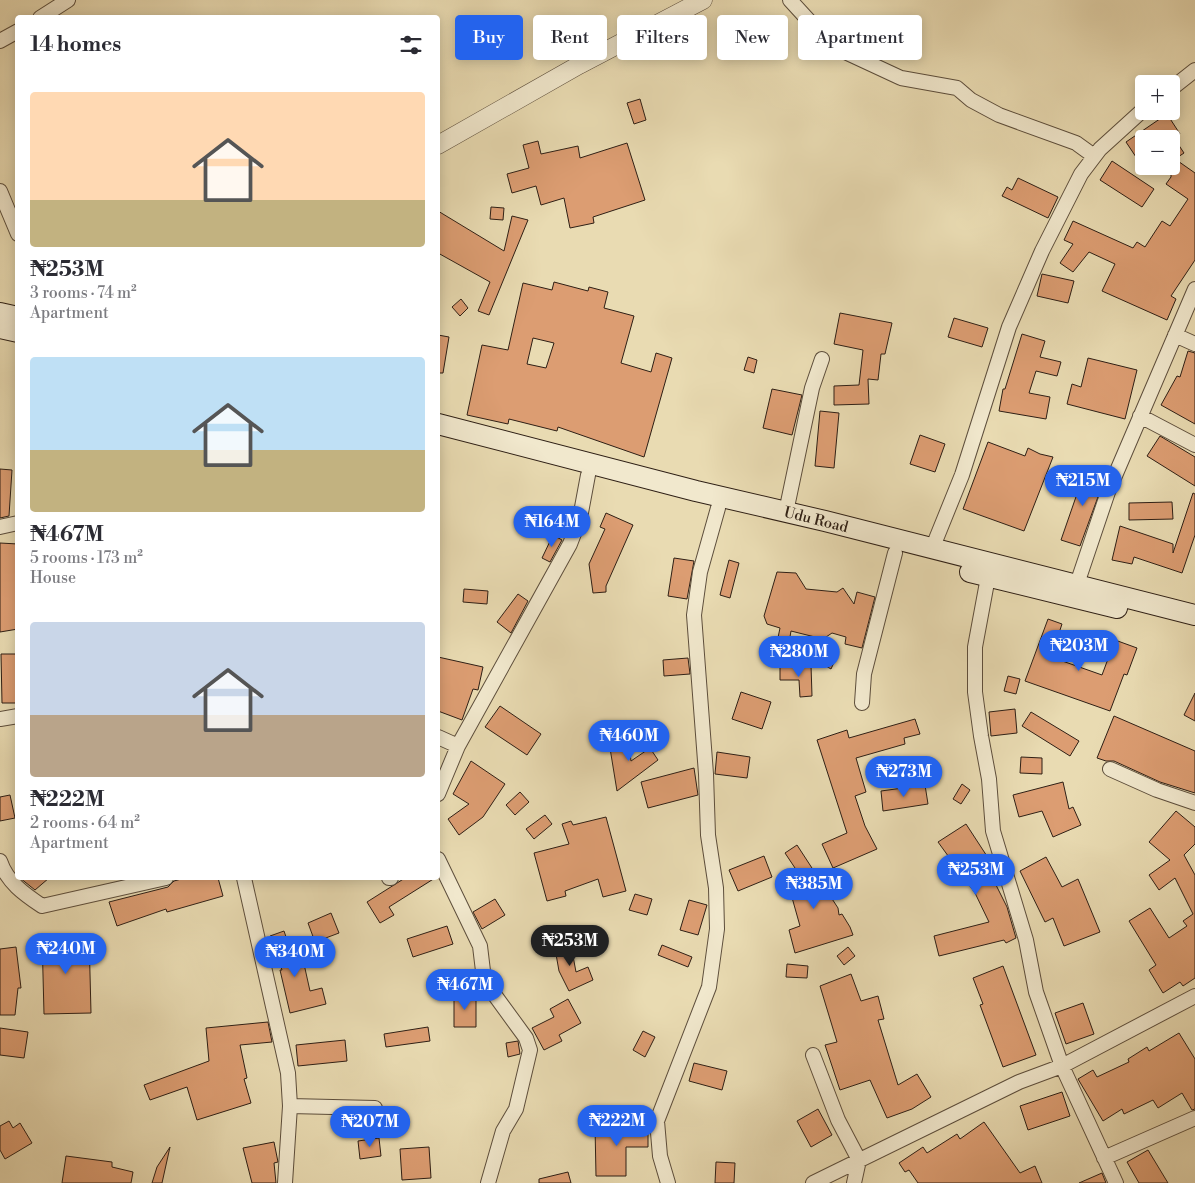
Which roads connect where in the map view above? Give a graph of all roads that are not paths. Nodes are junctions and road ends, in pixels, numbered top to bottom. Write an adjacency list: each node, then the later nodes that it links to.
1 (790, 0): 11 (street)
2 (699, 1): 10 (street)
3 (59, 2): 4 (street)
4 (44, 15)
5 (15, 33): 6 (street)
6 (0, 41)
7 (1195, 70): 8 (street)
8 (1180, 81)
9 (1135, 117): 11 (street)
10 (440, 143)
11 (1094, 156): 31 (street)
12 (0, 191): 13 (street)
13 (15, 227)
14 (1195, 289): 19 (street)
15 (0, 313): 16 (main road)
16 (15, 316)
17 (0, 328): 18 (main road)
18 (15, 331)
19 (1176, 335): 20 (street); 22 (street)
20 (1195, 344)
21 (822, 360): 28 (street)
22 (1140, 416): 25 (street); 34 (street)
23 (440, 425): 28 (main road, Udu Road)
24 (440, 439): 26 (main road, Udu Road)
25 (1195, 445)
26 (588, 476): 27 (main road, Udu Road); 41 (street)
27 (718, 508): 32 (main road, Udu Road); 59 (street)
28 (786, 512): 31 (main road, Udu Road)
29 (15, 524): 30 (street)
30 (0, 527)
31 (932, 549): 34 (main road, Udu Road)
32 (895, 553): 33 (main road, Udu Road); 37 (street)
33 (988, 577): 36 (main road, Udu Road); 51 (street)
34 (1077, 584): 35 (main road, Udu Road)
35 (1195, 615)
36 (1195, 629)
37 (862, 703)
38 (15, 716): 39 (street)
39 (0, 719)
40 (440, 738): 41 (street)
41 (458, 746): 43 (street)
42 (1110, 769): 44 (street)
43 (440, 789)
44 (1195, 803)
45 (0, 861): 47 (street)
46 (440, 863): 58 (street)
47 (157, 880)
48 (244, 880): 52 (street)
49 (1195, 996): 51 (street)
50 (813, 1054): 56 (street)
51 (1062, 1066): 55 (street); 56 (street)
52 (290, 1106): 53 (street); 57 (street)
53 (375, 1108)
54 (1195, 1118): 55 (street)
55 (1104, 1158): 62 (street)
56 (859, 1160): 60 (street); 61 (street)
57 (285, 1183)
58 (488, 1183)
59 (668, 1183)
60 (813, 1183)
61 (854, 1183)
62 (1116, 1183)

